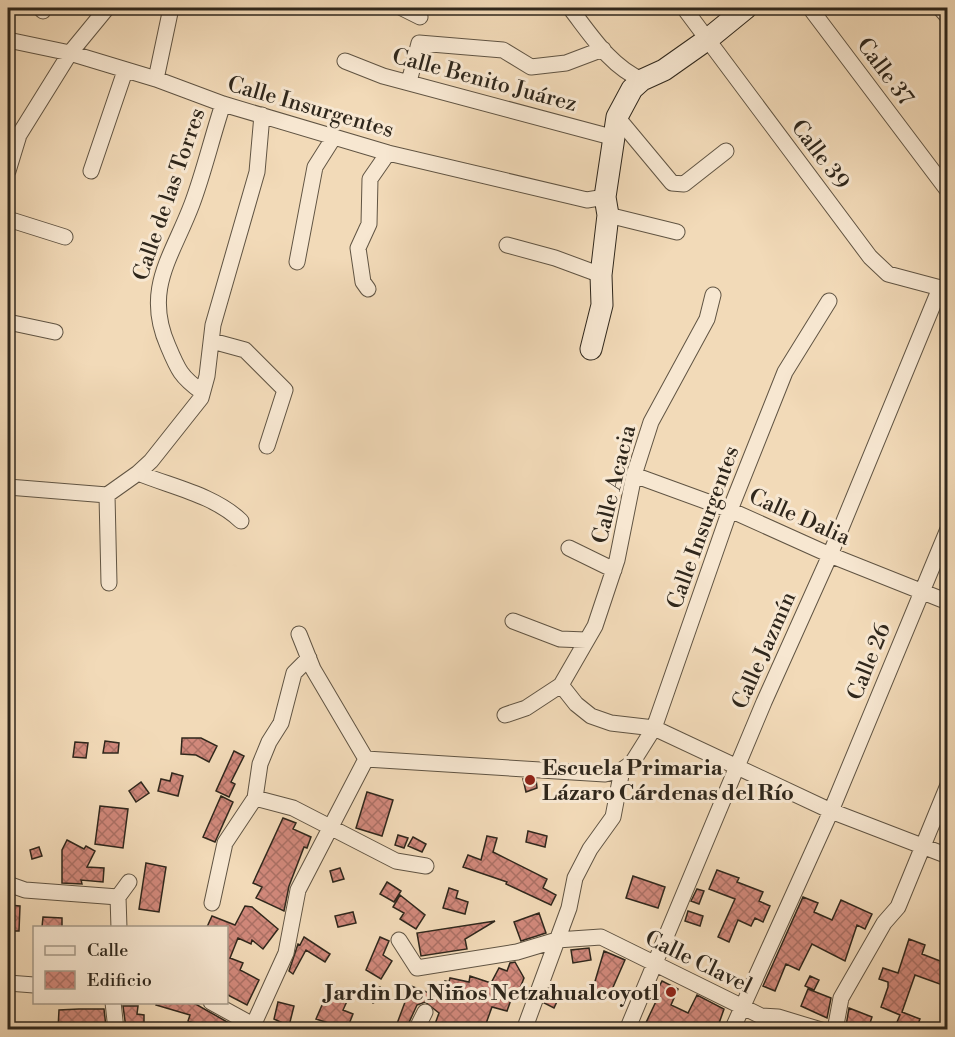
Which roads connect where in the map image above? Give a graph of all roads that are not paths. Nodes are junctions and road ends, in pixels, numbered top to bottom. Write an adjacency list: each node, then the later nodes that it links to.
1 (107, 8): 14 (street)
2 (171, 8): 17 (street)
3 (402, 8): 9 (street)
4 (570, 8): 13 (street)
5 (684, 8): 11 (street, Calle 39)
6 (746, 8): 11 (street)
7 (810, 8): 29 (street, Calle 37)
8 (940, 8): 10 (street)
9 (420, 17)
10 (948, 17)
11 (708, 39): 18 (street); 38 (street, Calle 39)
12 (8, 40): 14 (street, Calle Insurgentes)
13 (603, 49): 18 (street); 19 (street)
14 (70, 53): 16 (street, Calle Insurgentes); 27 (street)
15 (345, 61): 19 (street, Calle Benito Juárez)
16 (125, 72): 17 (street, Calle Insurgentes); 28 (street)
17 (156, 79): 20 (street, Calle Insurgentes)
18 (642, 80): 22 (street)
19 (409, 82): 24 (street, Calle Benito Juárez)
20 (223, 104): 21 (street, Calle Insurgentes); 45 (street, Calle de las Torres)
21 (262, 115): 23 (street, Calle Insurgentes); 43 (street)
22 (617, 117): 24 (street); 25 (street)
23 (334, 137): 26 (street, Calle Insurgentes); 35 (street)
24 (615, 138): 30 (street)
25 (726, 152)
26 (388, 153): 30 (street, Calle Insurgentes); 37 (street)
27 (8, 171)
28 (91, 171)
29 (948, 191)
30 (607, 206): 32 (street, Calle Insurgentes); 36 (street)
31 (8, 219): 33 (street)
32 (677, 231)
33 (65, 237)
34 (507, 245): 36 (street)
35 (297, 262)
36 (601, 274): 44 (street)
37 (368, 289)
38 (944, 289): 55 (street, Calle Jazmín)
39 (713, 295): 48 (street, Calle Acacia)
40 (829, 301): 51 (street, Calle Insurgentes)
41 (8, 322): 42 (street)
42 (55, 332)
43 (212, 341): 45 (street); 46 (street)
44 (591, 349)
45 (202, 392): 47 (street)
46 (267, 446)
47 (138, 473): 50 (street); 52 (street)
48 (634, 475): 51 (street, Calle Dalia); 56 (street, Calle Acacia)
49 (8, 487): 50 (street)
50 (108, 495): 57 (street)
51 (730, 510): 55 (street, Calle Dalia); 66 (street, Calle Insurgentes)
52 (241, 521)
53 (948, 529): 58 (street, Calle 26)
54 (569, 548): 56 (street)
55 (830, 555): 58 (street, Calle Dalia); 68 (street, Calle Jazmín)
56 (614, 570): 62 (street, Calle Acacia)
57 (110, 583)
58 (921, 590): 59 (street, Calle Dalia); 72 (street, Calle 26)
59 (948, 602)
60 (513, 621): 62 (street)
61 (299, 634): 63 (street)
62 (586, 640): 64 (street, Calle Acacia)
63 (309, 658): 67 (street); 71 (street)
64 (561, 685): 65 (street); 66 (street)
65 (505, 715)
66 (654, 728): 68 (street); 69 (street, Calle Insurgentes)
67 (366, 759): 69 (street); 73 (street)
68 (738, 765): 72 (street); 84 (street, Calle Jazmín)
69 (622, 770): 83 (street)
70 (948, 785): 74 (street)
71 (255, 798): 73 (street); 80 (street)
72 (831, 811): 74 (street); 89 (street, Calle 26)
73 (330, 827): 76 (street); 91 (street)
74 (922, 844): 75 (street); 98 (street)
75 (948, 856)
76 (426, 866)
77 (129, 882): 79 (street)
78 (8, 884): 79 (street)
79 (118, 897): 81 (street)
80 (212, 903)
81 (119, 926)
82 (399, 940): 83 (street, Calle Clavel)
83 (557, 940): 84 (street, Calle Clavel); 94 (street)
84 (652, 964): 89 (street, Calle Clavel); 95 (street, Calle Jazmín)
85 (8, 983): 86 (street)
86 (33, 985)
87 (113, 1004): 92 (street)
88 (214, 1004): 91 (street)
89 (742, 1008): 96 (street, Calle 26); 97 (street, Calle Clavel)
90 (425, 1012): 93 (street)
91 (252, 1027)
92 (116, 1029)
93 (416, 1029)
94 (524, 1029)
95 (627, 1029)
96 (732, 1029)
97 (821, 1029)
98 (835, 1029)

